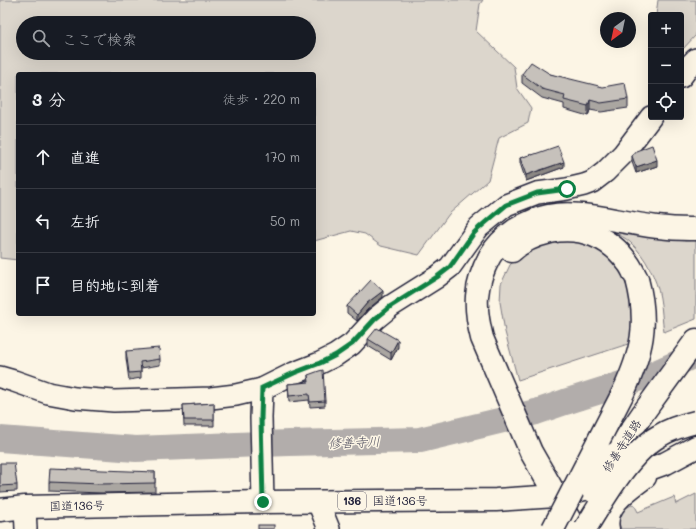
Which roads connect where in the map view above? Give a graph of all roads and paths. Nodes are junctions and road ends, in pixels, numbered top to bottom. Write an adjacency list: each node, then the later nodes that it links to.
1 (696, 59): 2 (street)
2 (684, 73)
3 (649, 120): 7 (street)
4 (696, 229): 8 (highway)
5 (696, 340): 20 (highway, 修善寺道路, bridge)
6 (0, 377): 7 (street)
7 (262, 388): 12 (street)
8 (509, 391): 13 (highway); 19 (highway, bridge)
9 (696, 422): 22 (highway, bridge)
10 (696, 447): 11 (highway, 国道136号 / 136)
11 (666, 463): 13 (highway, 国道136号 / 136); 24 (highway)
12 (263, 495): 14 (highway, 国道136号 / 136); 15 (highway, 国道136号 / 136)
13 (556, 496): 14 (highway, 国道136号 / 136); 21 (highway); 23 (highway)
14 (318, 502): 18 (street)
15 (25, 507): 16 (highway, 国道136号 / 136); 17 (street)
16 (0, 510)
17 (26, 529)
18 (329, 529)
19 (553, 529)
20 (571, 529)
21 (575, 529)
22 (585, 529)
23 (591, 529)
24 (608, 529)

